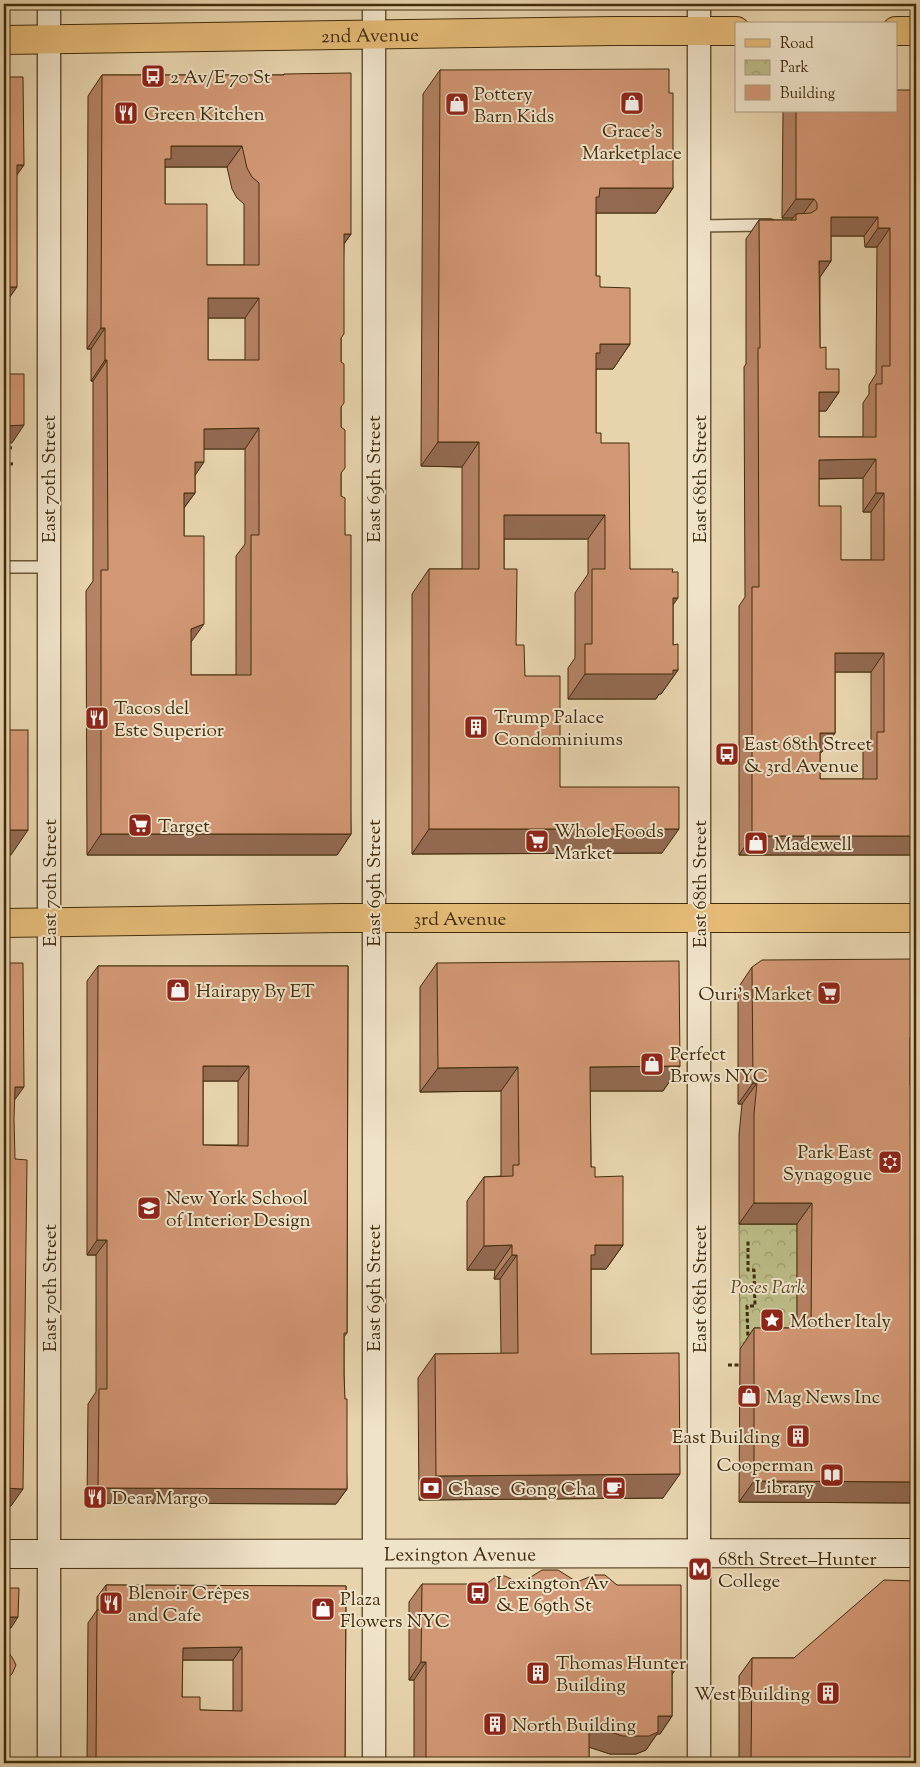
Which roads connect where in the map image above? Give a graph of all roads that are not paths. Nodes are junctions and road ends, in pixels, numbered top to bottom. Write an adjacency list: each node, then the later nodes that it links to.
1 (49, 4): 8 (street, East 70th Street)
2 (374, 4): 7 (street, East 69th Street)
3 (699, 17): 4 (main road, 2nd Avenue); 7 (main road, 2nd Avenue); 11 (street, East 68th Street)
4 (735, 31)
5 (898, 32): 6 (main road)
6 (916, 32)
7 (373, 34): 8 (main road, 2nd Avenue); 14 (street, East 69th Street)
8 (49, 39): 9 (main road, 2nd Avenue); 13 (street, East 70th Street)
9 (4, 40)
10 (777, 225): 11 (lane)
11 (699, 226): 15 (street, East 68th Street)
12 (4, 567): 13 (lane)
13 (48, 567): 18 (street, East 70th Street)
14 (373, 918): 15 (main road, 3rd Avenue); 18 (main road, 3rd Avenue); 19 (street, East 69th Street)
15 (699, 918): 16 (main road, 3rd Avenue); 20 (street, East 68th Street)
16 (916, 918)
17 (4, 923): 18 (main road, 3rd Avenue)
18 (49, 923): 23 (street, East 70th Street)
19 (374, 1553): 20 (main road, Lexington Avenue); 23 (main road, Lexington Avenue); 25 (street, East 69th Street)
20 (698, 1553): 21 (main road, Lexington Avenue); 26 (street, East 68th Street)
21 (916, 1553)
22 (4, 1554): 23 (main road, Lexington Avenue)
23 (49, 1554): 24 (street, East 70th Street)
24 (49, 1763)
25 (374, 1763)
26 (698, 1763)

